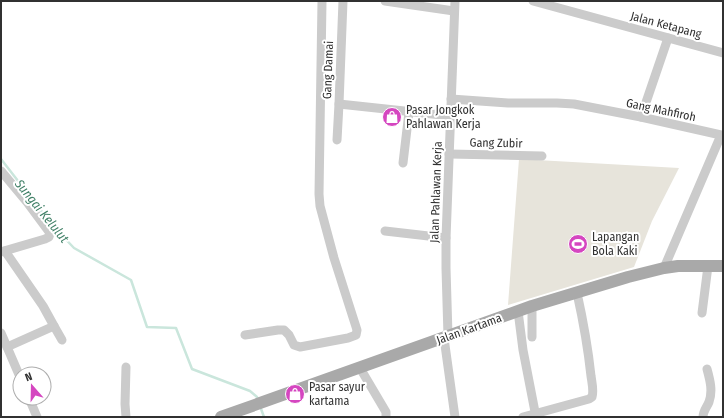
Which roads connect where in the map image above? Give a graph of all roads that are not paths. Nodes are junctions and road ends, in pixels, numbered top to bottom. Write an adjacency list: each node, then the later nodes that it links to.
1 (322, 1): 32 (street)
2 (342, 1): 11 (street, Gang Damai)
3 (385, 1): 7 (street)
4 (455, 1): 7 (street, Jalan Pahlawan Kerja)
5 (533, 1): 6 (street, Jalan Ketapang)
6 (555, 4): 8 (street, Jalan Ketapang)
7 (454, 11): 10 (street, Jalan Pahlawan Kerja)
8 (668, 38): 9 (street, Jalan Ketapang); 14 (street)
9 (723, 53)
10 (451, 99): 13 (street, Jalan Pahlawan Kerja); 14 (street, Gang Mahfiroh)
11 (339, 104): 12 (street); 15 (street, Gang Damai)
12 (409, 112): 13 (street); 18 (street)
13 (451, 116): 16 (street, Jalan Pahlawan Kerja)
14 (641, 117): 25 (street, Gang Mahfiroh)
15 (337, 140)
16 (449, 154): 17 (street, Gang Zubir); 21 (street, Jalan Pahlawan Kerja)
17 (542, 156)
18 (403, 164)
19 (1, 171): 22 (street)
20 (385, 231): 21 (street)
21 (446, 238): 33 (street, Jalan Pahlawan Kerja)
22 (3, 251): 30 (street)
23 (708, 266): 24 (main road, Jalan Kartama); 25 (main road, Jalan Kartama); 29 (street)
24 (723, 266)
25 (664, 268): 26 (main road, Jalan Kartama)
26 (577, 293): 27 (main road, Jalan Kartama); 42 (street)
27 (532, 306): 28 (main road, Jalan Kartama); 34 (street)
28 (518, 311): 33 (main road, Jalan Kartama); 42 (street)
29 (702, 313)
30 (54, 326): 35 (street); 36 (street)
31 (1, 333): 36 (street)
32 (246, 335)
33 (446, 337): 39 (main road, Jalan Kartama); 47 (street, Jalan Pahlawan Kerja)
34 (532, 337)
35 (62, 340)
36 (7, 347): 37 (street)
37 (15, 366)
38 (126, 367): 44 (street)
39 (360, 368): 45 (main road, Jalan Kartama); 46 (street)
40 (708, 369): 49 (street)
41 (32, 406): 43 (street)
42 (536, 415): 48 (street)
43 (37, 417)
44 (126, 417)
45 (221, 417)
46 (386, 417)
47 (455, 417)
48 (523, 417)
49 (703, 417)

